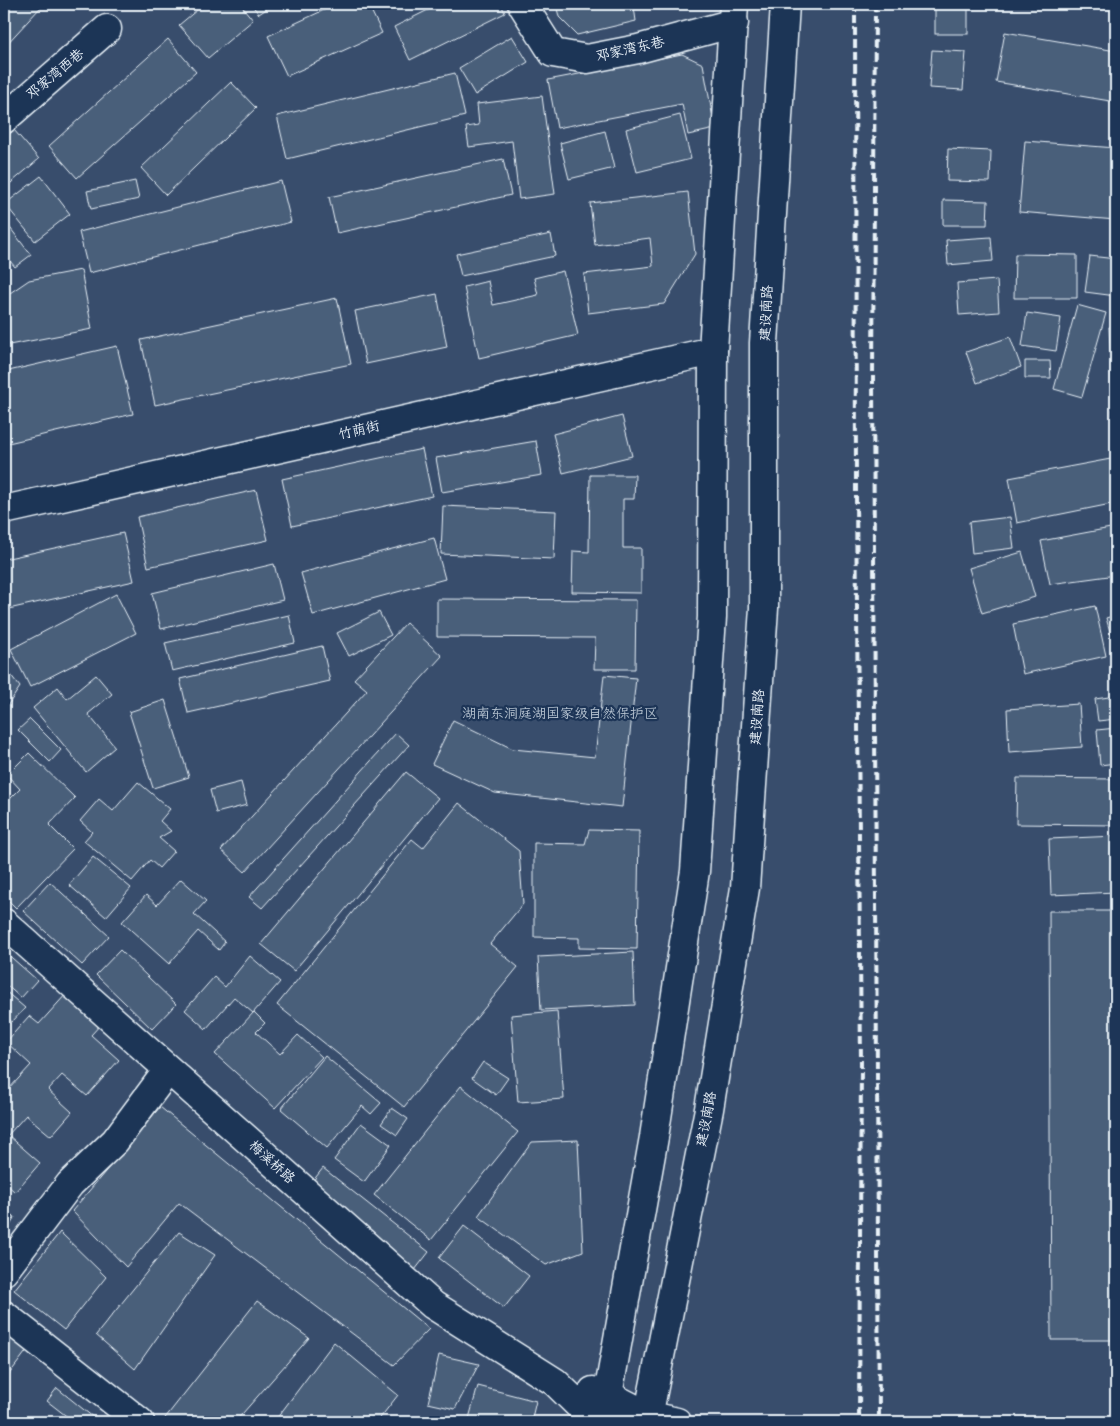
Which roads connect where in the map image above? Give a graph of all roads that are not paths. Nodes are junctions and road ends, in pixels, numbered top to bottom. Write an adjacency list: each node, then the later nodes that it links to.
1 (522, 4): 3 (main road, 邓家湾东巷)
2 (785, 4): 14 (main road, 建设南路)
3 (734, 13): 6 (main road)
4 (107, 29): 5 (main road, 邓家湾西巷)
5 (4, 118)
6 (714, 351): 7 (main road, 竹荫街); 13 (main road)
7 (4, 510)
8 (4, 923): 9 (main road, 梅溪桥路)
9 (168, 1070): 10 (main road); 12 (main road, 梅溪桥路)
10 (4, 1271)
11 (4, 1315): 15 (main road)
12 (555, 1382): 13 (main road); 16 (main road)
13 (608, 1395): 14 (main road); 17 (main road)
14 (647, 1419): 18 (main road)
15 (140, 1422)
16 (596, 1422)
17 (607, 1422)
18 (677, 1422)

